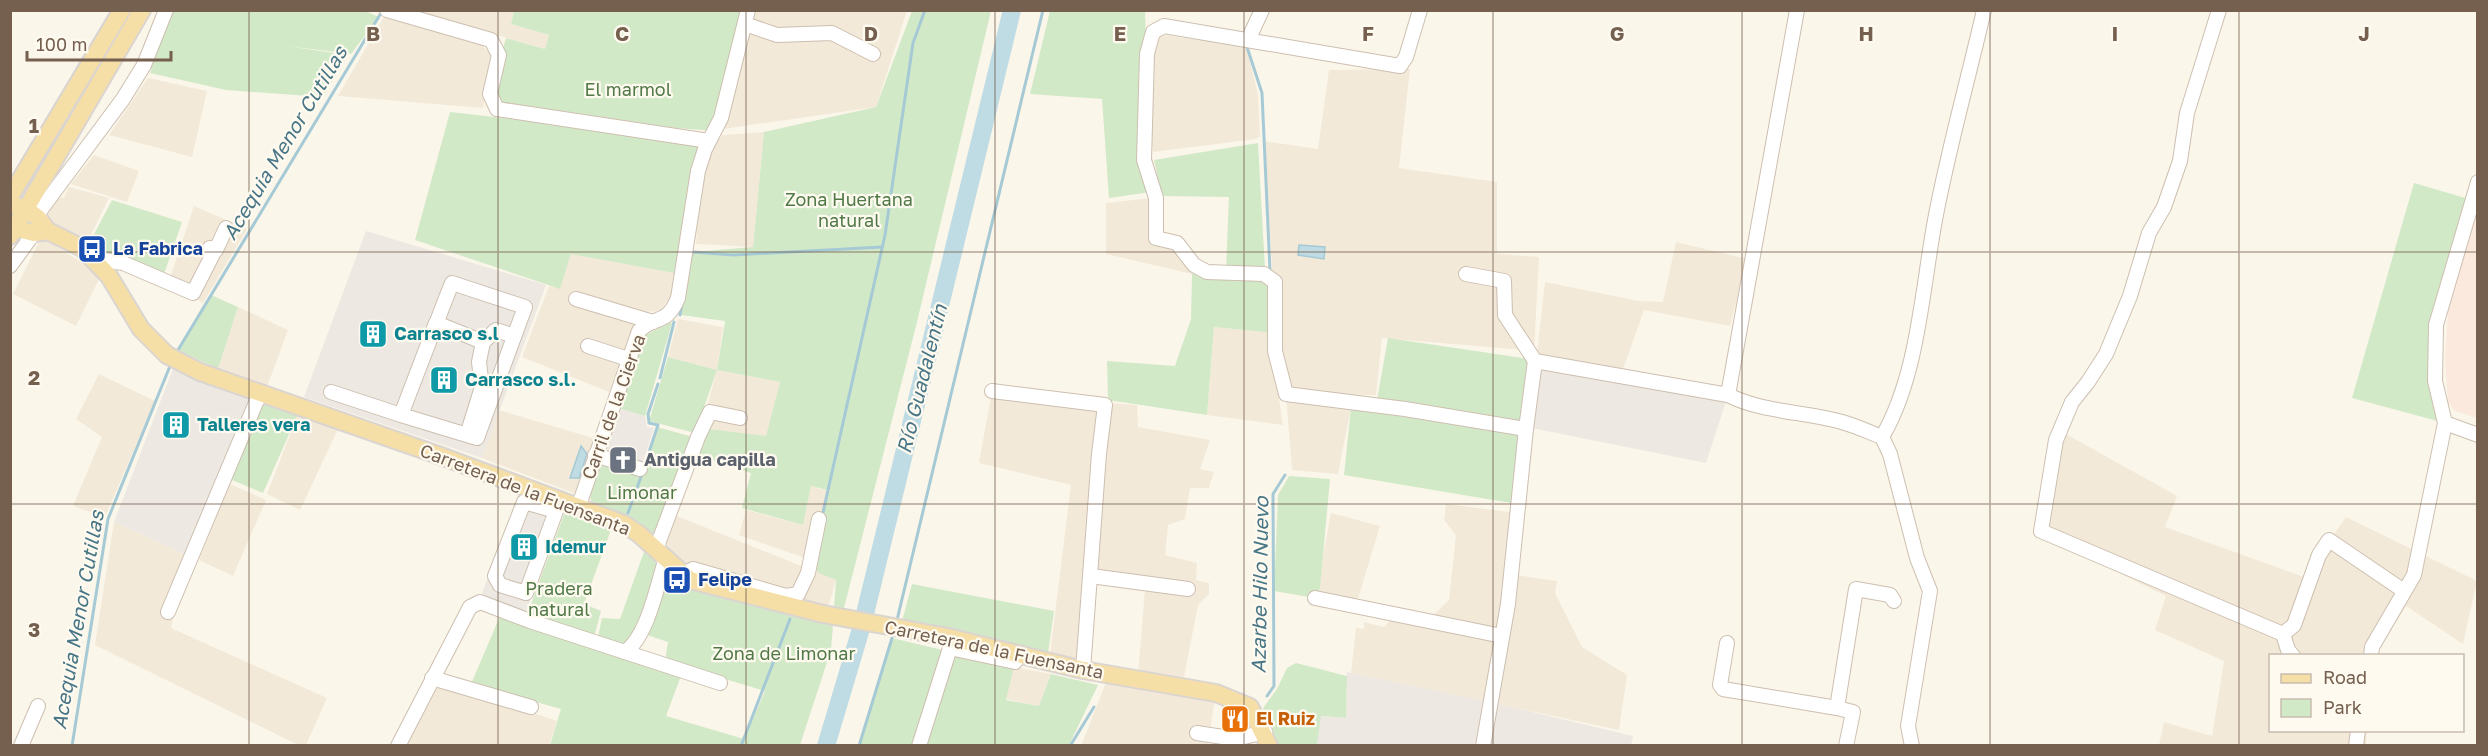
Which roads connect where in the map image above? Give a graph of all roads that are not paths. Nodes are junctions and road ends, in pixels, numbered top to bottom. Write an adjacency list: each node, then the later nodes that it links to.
1 (122, 10): 15 (main road)
2 (142, 10): 16 (main road)
3 (166, 10): 16 (street)
4 (387, 10): 13 (street)
5 (1262, 10): 11 (street)
6 (1420, 10): 11 (street)
7 (1797, 10): 32 (street)
8 (1984, 10): 39 (street)
9 (2219, 10): 54 (street)
10 (746, 17): 12 (street); 13 (street, Carril de la Cierva)
11 (1248, 40): 36 (street)
12 (873, 54)
13 (709, 141): 23 (street, Carril de la Cierva)
14 (2478, 182): 35 (street)
15 (10, 197)
16 (31, 219): 18 (main road); 19 (main road, Carretera de la Fuensanta); 20 (street)
17 (226, 228): 19 (street)
18 (12, 231)
19 (92, 258): 31 (main road, Carretera de la Fuensanta)
20 (10, 266)
21 (1466, 274): 28 (street)
22 (576, 299): 23 (street)
23 (653, 322): 27 (street, Carril de la Cierva)
24 (514, 336): 25 (street); 33 (street); 37 (street)
25 (483, 342): 33 (street); 37 (street)
26 (588, 346): 27 (street)
27 (628, 359): 41 (street, Carril de la Cierva)
28 (1535, 361): 32 (street); 36 (street)
29 (992, 391): 48 (street)
30 (331, 392): 33 (street)
31 (260, 393): 40 (main road, Carretera de la Fuensanta); 53 (street)
32 (1728, 395): 39 (street)
33 (400, 415): 37 (street); 40 (street)
34 (740, 418): 46 (street)
35 (2445, 423): 38 (street); 50 (street)
36 (1526, 429): 55 (street)
37 (467, 435)
38 (2478, 435)
39 (1882, 437): 75 (street)
40 (391, 439): 43 (main road, Carretera de la Fuensanta)
41 (595, 455): 42 (street); 44 (street, Carril de la Cierva)
42 (640, 469)
43 (558, 506): 43 (street); 44 (main road, Carretera de la Fuensanta)
44 (578, 508): 46 (main road, Carretera de la Fuensanta)
45 (819, 519): 47 (street)
46 (661, 554): 47 (main road, Carretera de la Fuensanta); 57 (street)
47 (684, 574): 60 (main road, Carretera de la Fuensanta)
48 (1091, 576): 49 (street); 61 (street)
49 (1188, 589)
50 (2404, 591): 54 (street); 59 (street)
51 (1315, 598): 55 (street)
52 (1894, 601): 66 (street)
53 (168, 612)
54 (2283, 634): 58 (street)
55 (1502, 636): 73 (street)
56 (1727, 643): 66 (street)
57 (625, 652): 62 (street); 63 (street)
58 (2291, 654)
59 (2371, 654)
60 (1019, 655): 61 (main road, Carretera de la Fuensanta); 72 (street)
61 (1083, 670): 68 (main road, Carretera de la Fuensanta)
62 (432, 678): 65 (street); 71 (street)
63 (720, 683)
64 (38, 706): 70 (street)
65 (531, 706)
66 (1837, 708): 74 (street)
67 (1197, 733): 69 (street)
68 (1267, 739): 69 (street)
69 (1222, 741)
70 (21, 746)
71 (398, 746)
72 (919, 746)
73 (1483, 746)
74 (1846, 746)
75 (1912, 746)

